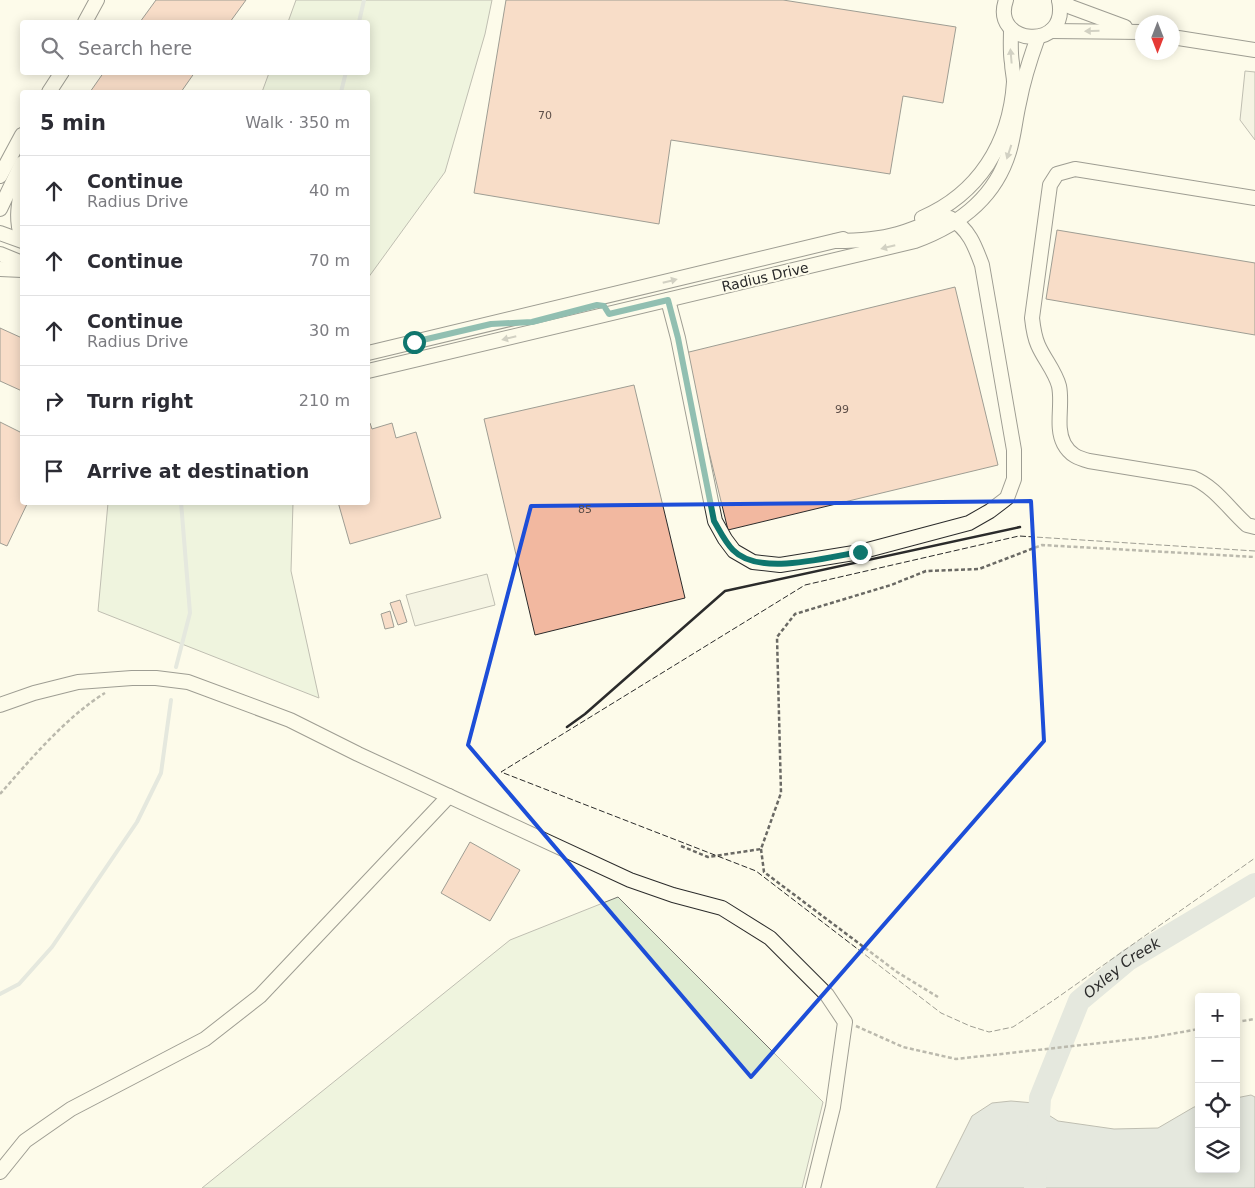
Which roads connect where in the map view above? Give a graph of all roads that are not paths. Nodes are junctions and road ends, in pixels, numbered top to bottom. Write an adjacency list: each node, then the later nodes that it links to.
1 (97, 0): 4 (street)
2 (1006, 0): 5 (street, Radius Drive)
3 (1059, 0): 6 (street); 7 (street)
4 (87, 20)
5 (1012, 29): 9 (street); 19 (street, Radius Drive, one-way to 5)
6 (1051, 31): 8 (street, one-way to 6); 9 (street)
7 (1135, 31)
8 (1135, 32)
9 (1038, 37): 23 (street, Radius Drive, one-way to 23)
10 (1180, 38): 11 (street)
11 (1255, 50)
12 (60, 75): 14 (street)
13 (61, 75): 15 (street)
14 (50, 90)
15 (57, 90)
16 (20, 139): 18 (street)
17 (20, 167): 22 (street)
18 (0, 176)
19 (969, 188): 23 (street); 27 (street, Radius Drive)
20 (1255, 198): 39 (street)
21 (20, 199): 25 (street)
22 (0, 209)
23 (956, 222): 27 (street); 32 (street, Radius Drive, one-way to 32); 34 (street)
24 (0, 232): 26 (street)
25 (20, 233)
26 (20, 239)
27 (836, 241): 33 (street, Radius Drive, one-way to 27)
28 (0, 254): 29 (street)
29 (20, 262)
30 (0, 269): 31 (street)
31 (20, 270)
32 (753, 280): 33 (street); 34 (street, Radius Drive)
33 (636, 289): 36 (street, Radius Drive)
34 (668, 300): 35 (street, Radius Drive)
35 (609, 314): 36 (street); 38 (street, Radius Drive, one-way to 38)
36 (491, 324): 37 (street, Radius Drive)
37 (370, 353)
38 (370, 371)
39 (1255, 527)
40 (0, 706): 41 (street)
41 (449, 796): 42 (street); 43 (street)
42 (0, 1172)
43 (813, 1188)

